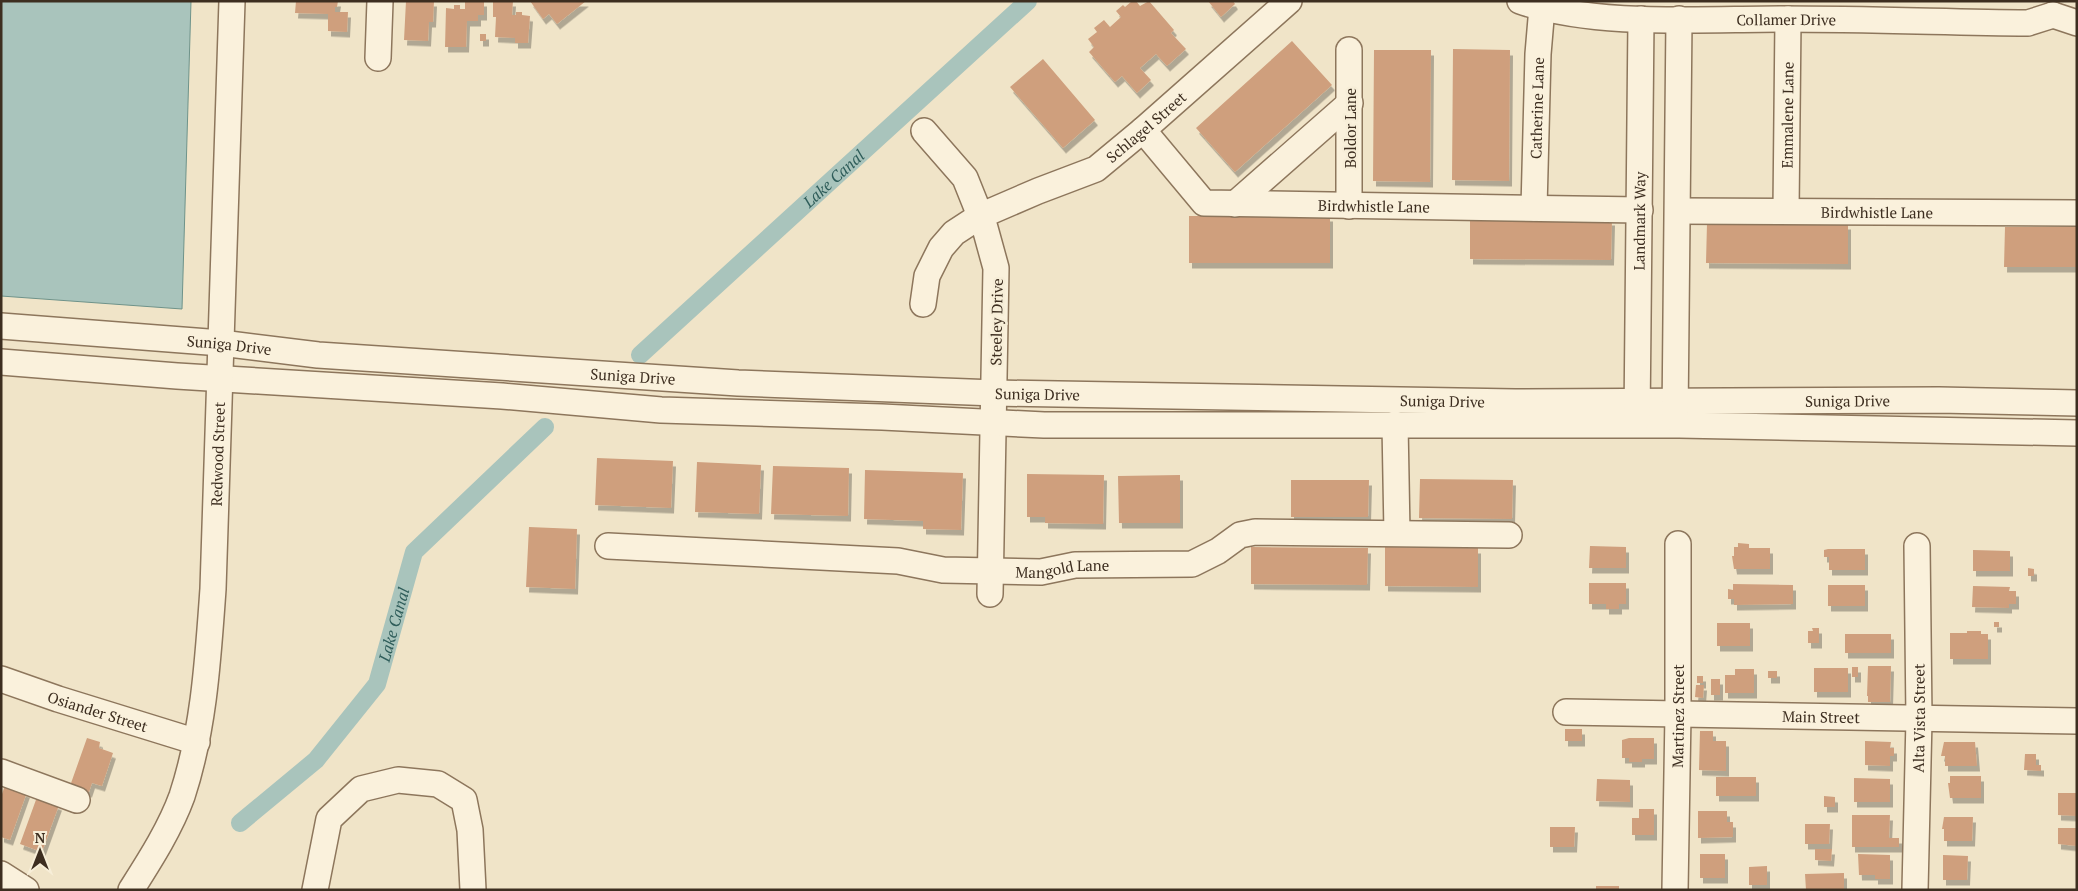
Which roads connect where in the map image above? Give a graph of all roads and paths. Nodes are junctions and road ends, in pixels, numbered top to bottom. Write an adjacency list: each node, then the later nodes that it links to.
1 (232, 1): 27 (street, Redwood Street)
2 (380, 1): 13 (street)
3 (1289, 1): 15 (street, Schlagel Street)
4 (1531, 4): 5 (street, Collamer Drive); 19 (street, Catherine Lane)
5 (1583, 8): 8 (street, Collamer Drive)
6 (2055, 8): 7 (street, Collamer Drive); 11 (street)
7 (1865, 11): 10 (street, Collamer Drive)
8 (1641, 18): 9 (street, Collamer Drive); 20 (street, Landmark Way)
9 (1679, 19): 10 (street, Collamer Drive); 22 (street)
10 (1788, 19): 21 (street, Emmalene Lane)
11 (2077, 23)
12 (1349, 50): 14 (street, Boldor Lane)
13 (378, 58)
14 (1350, 104): 17 (street); 18 (street, Boldor Lane)
15 (1143, 130): 17 (street, Birdwhistle Lane); 24 (street, Schlagel Street)
16 (924, 131): 24 (street, Steeley Drive)
17 (1235, 204): 18 (street, Birdwhistle Lane)
18 (1349, 206): 19 (street, Birdwhistle Lane)
19 (1534, 208): 20 (street, Birdwhistle Lane)
20 (1640, 210): 32 (street, Landmark Way)
21 (1786, 210): 22 (street, Birdwhistle Lane); 23 (street, Birdwhistle Lane)
22 (1678, 211): 33 (street)
23 (2077, 214)
24 (980, 216): 25 (street, Schlagel Street); 30 (street, Steeley Drive)
25 (923, 304)
26 (1, 326): 27 (street, Suniga Drive)
27 (221, 343): 29 (street, Redwood Street); 30 (street, Suniga Drive)
28 (1, 362): 29 (street, Suniga Drive)
29 (219, 378): 34 (street, Suniga Drive); 48 (street, Redwood Street)
30 (994, 393): 32 (street, Suniga Drive); 34 (street, Steeley Drive)
31 (2077, 403): 33 (street, Suniga Drive)
32 (1637, 413): 33 (street, Suniga Drive); 35 (street, Suniga Drive)
33 (1675, 413): 36 (street, Suniga Drive)
34 (994, 424): 35 (street, Suniga Drive); 42 (street, Steeley Drive)
35 (1395, 424): 37 (street)
36 (2077, 433)
37 (1397, 533): 38 (street, Mangold Lane); 42 (street, Mangold Lane)
38 (1510, 535)
39 (1678, 544): 45 (street, Martinez Street)
40 (608, 546): 42 (street, Mangold Lane)
41 (1917, 546): 46 (street, Alta Vista Street)
42 (990, 583)
43 (1, 679): 48 (street, Osiander Street)
44 (1566, 712): 45 (street, Main Street)
45 (1678, 714): 46 (street, Main Street); 56 (street, Martinez Street)
46 (1919, 719): 47 (street, Main Street); 57 (street, Alta Vista Street)
47 (2077, 721)
48 (197, 742): 53 (street, Redwood Street)
49 (1, 772): 50 (street)
50 (76, 800)
51 (1, 874): 52 (street)
52 (26, 890)
53 (131, 890)
54 (315, 890): 55 (street)
55 (473, 890)
56 (1675, 890)
57 (1915, 890)

